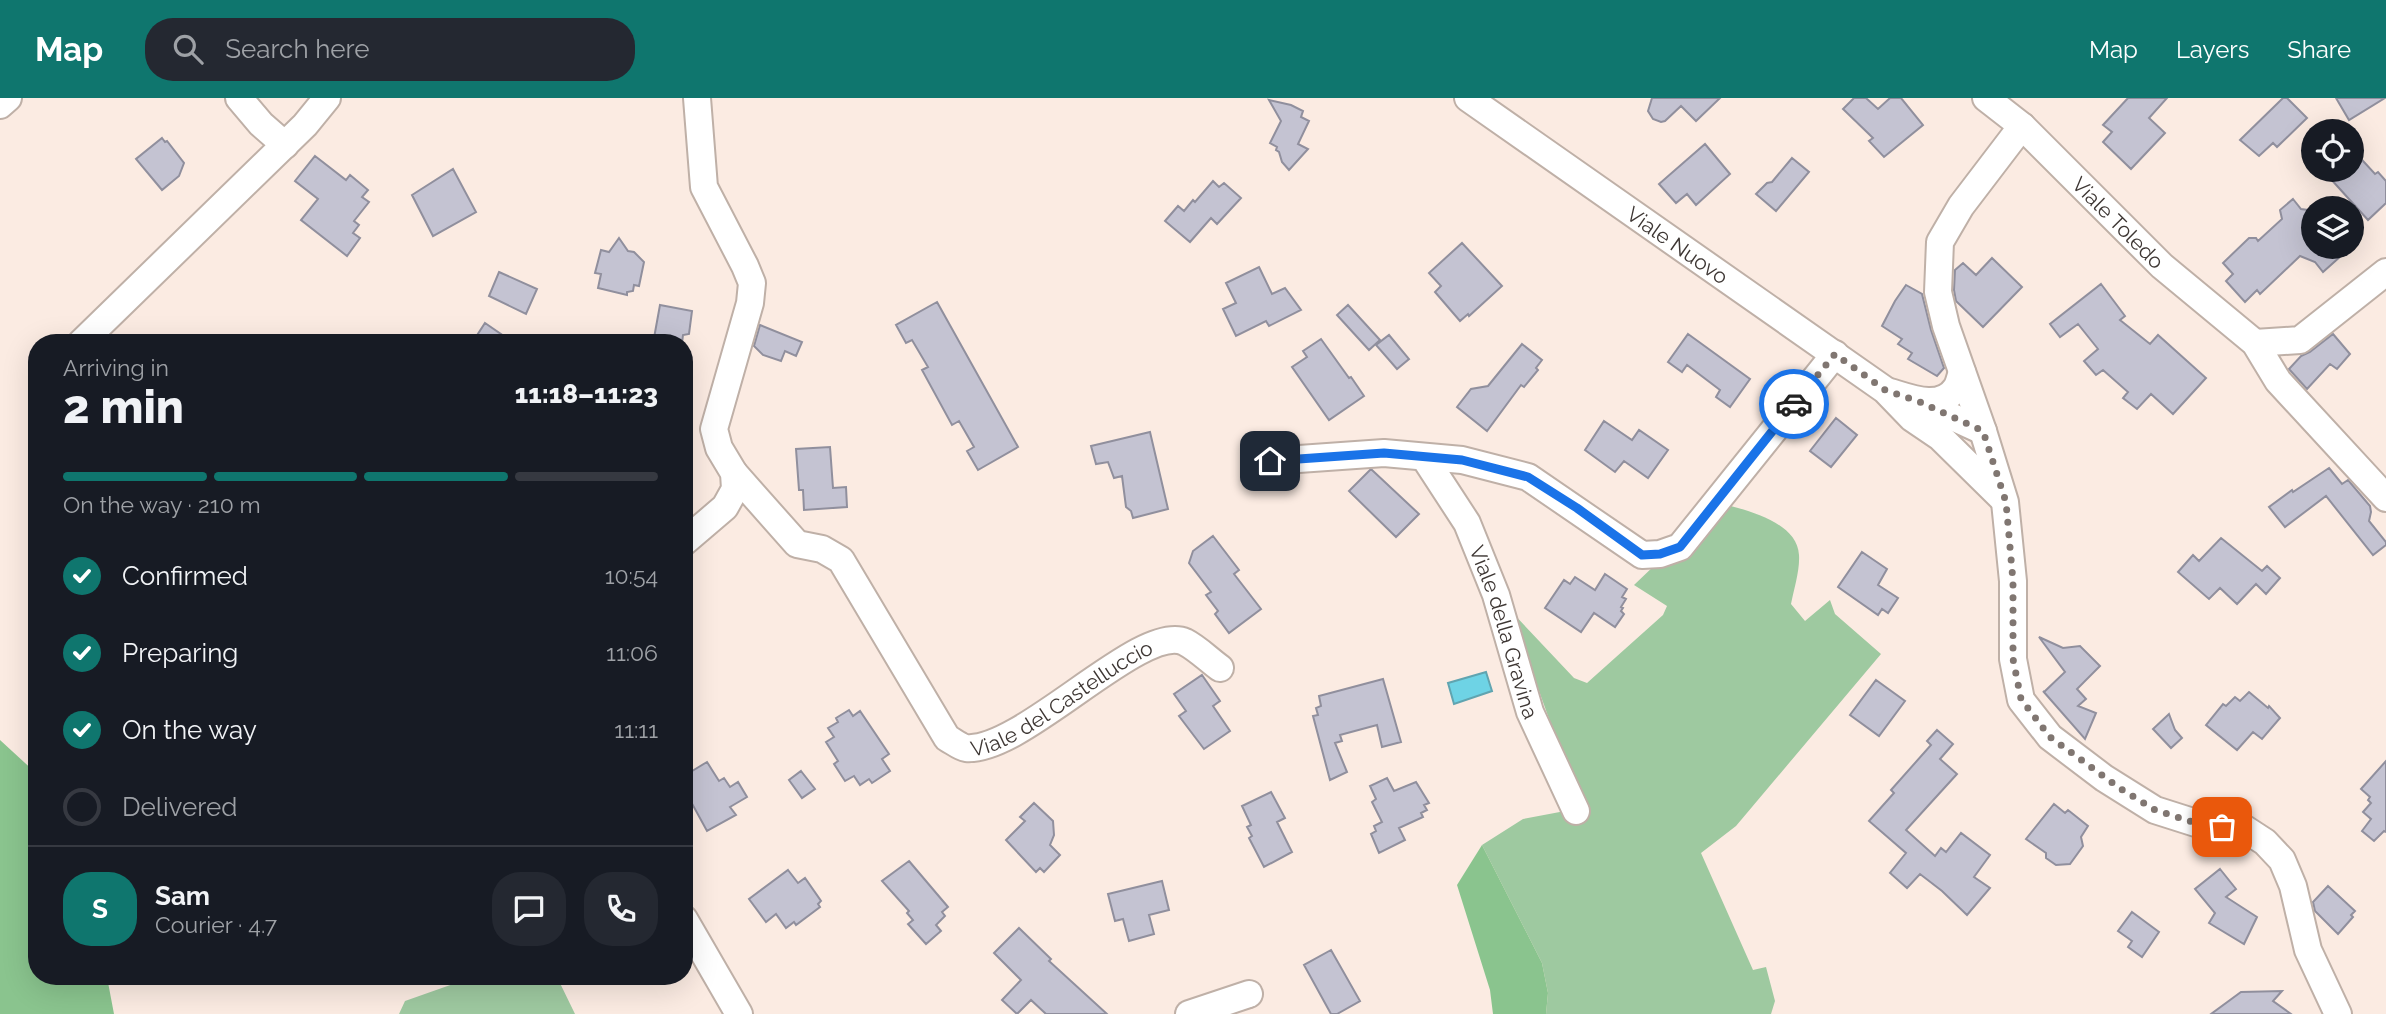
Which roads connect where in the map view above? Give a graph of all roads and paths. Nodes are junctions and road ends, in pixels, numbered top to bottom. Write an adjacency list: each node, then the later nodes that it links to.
1 (8, 98): 7 (street)
2 (239, 98): 9 (street)
3 (327, 98): 9 (street)
4 (697, 98): 21 (street, Viale del Castelluccio)
5 (1468, 98): 13 (street, Viale Nuovo)
6 (1986, 98): 8 (street, Viale Toledo)
7 (0, 105)
8 (2022, 126): 12 (street, Viale Toledo); 14 (street)
9 (285, 145): 11 (street)
10 (2386, 272): 12 (street)
11 (90, 334)
12 (2255, 343): 22 (street, Viale Toledo)
13 (1835, 354): 15 (street, Viale Nuovo); 19 (street)
14 (1962, 372): 16 (street); 17 (street)
15 (1885, 390): 16 (street, Viale Nuovo); 18 (street, Viale Nuovo)
16 (1920, 402): 17 (street, Viale Nuovo)
17 (1983, 431): 18 (street); 23 (street)
18 (1940, 437): 23 (street, Viale Nuovo)
19 (1424, 457): 20 (street); 26 (street, Viale della Gravina)
20 (1270, 461)
21 (734, 473): 24 (street); 25 (street, Viale del Castelluccio)
22 (2386, 498)
23 (2006, 502): 31 (street)
24 (693, 534)
25 (1220, 668)
26 (1576, 811)
27 (693, 935): 29 (street)
28 (1249, 994): 30 (street)
29 (738, 1014)
30 (1189, 1014)
31 (2337, 1014)

